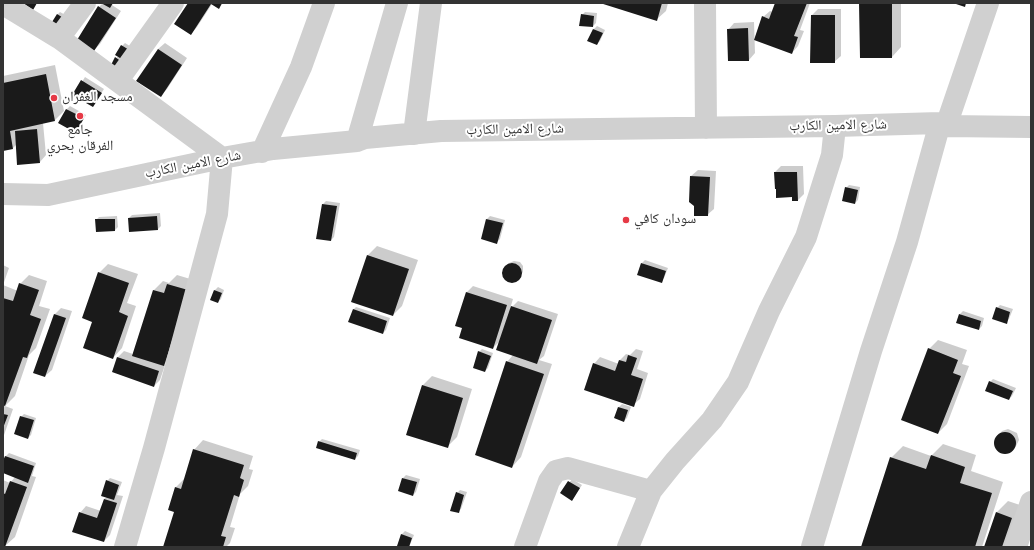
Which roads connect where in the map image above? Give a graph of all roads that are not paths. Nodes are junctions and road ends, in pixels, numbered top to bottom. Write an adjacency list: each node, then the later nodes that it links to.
1 (84, 3): 9 (street)
2 (173, 3): 10 (street)
3 (324, 3): 17 (street)
4 (397, 3): 16 (street)
5 (430, 3): 15 (street)
6 (705, 3): 14 (street)
7 (988, 3): 11 (street)
8 (3, 4): 9 (street)
9 (59, 38): 10 (street)
10 (118, 80): 18 (street)
11 (943, 125): 12 (street, شارع الامين الكارب); 13 (street, شارع الامين الكارب); 25 (street)
12 (835, 126): 14 (street, شارع الامين الكارب); 20 (street)
13 (1031, 127)
14 (706, 128): 15 (street, شارع الامين الكارب)
15 (414, 134): 16 (street, شارع الامين الكارب)
16 (357, 141): 17 (street, شارع الامين الكارب)
17 (262, 152): 18 (street, شارع الامين الكارب)
18 (222, 158): 19 (street, شارع الامين الكارب); 22 (street)
19 (3, 194)
20 (651, 491): 23 (street); 24 (street)
21 (1031, 502): 26 (street)
22 (126, 547)
23 (525, 547)
24 (628, 547)
25 (812, 547)
26 (1016, 547)

